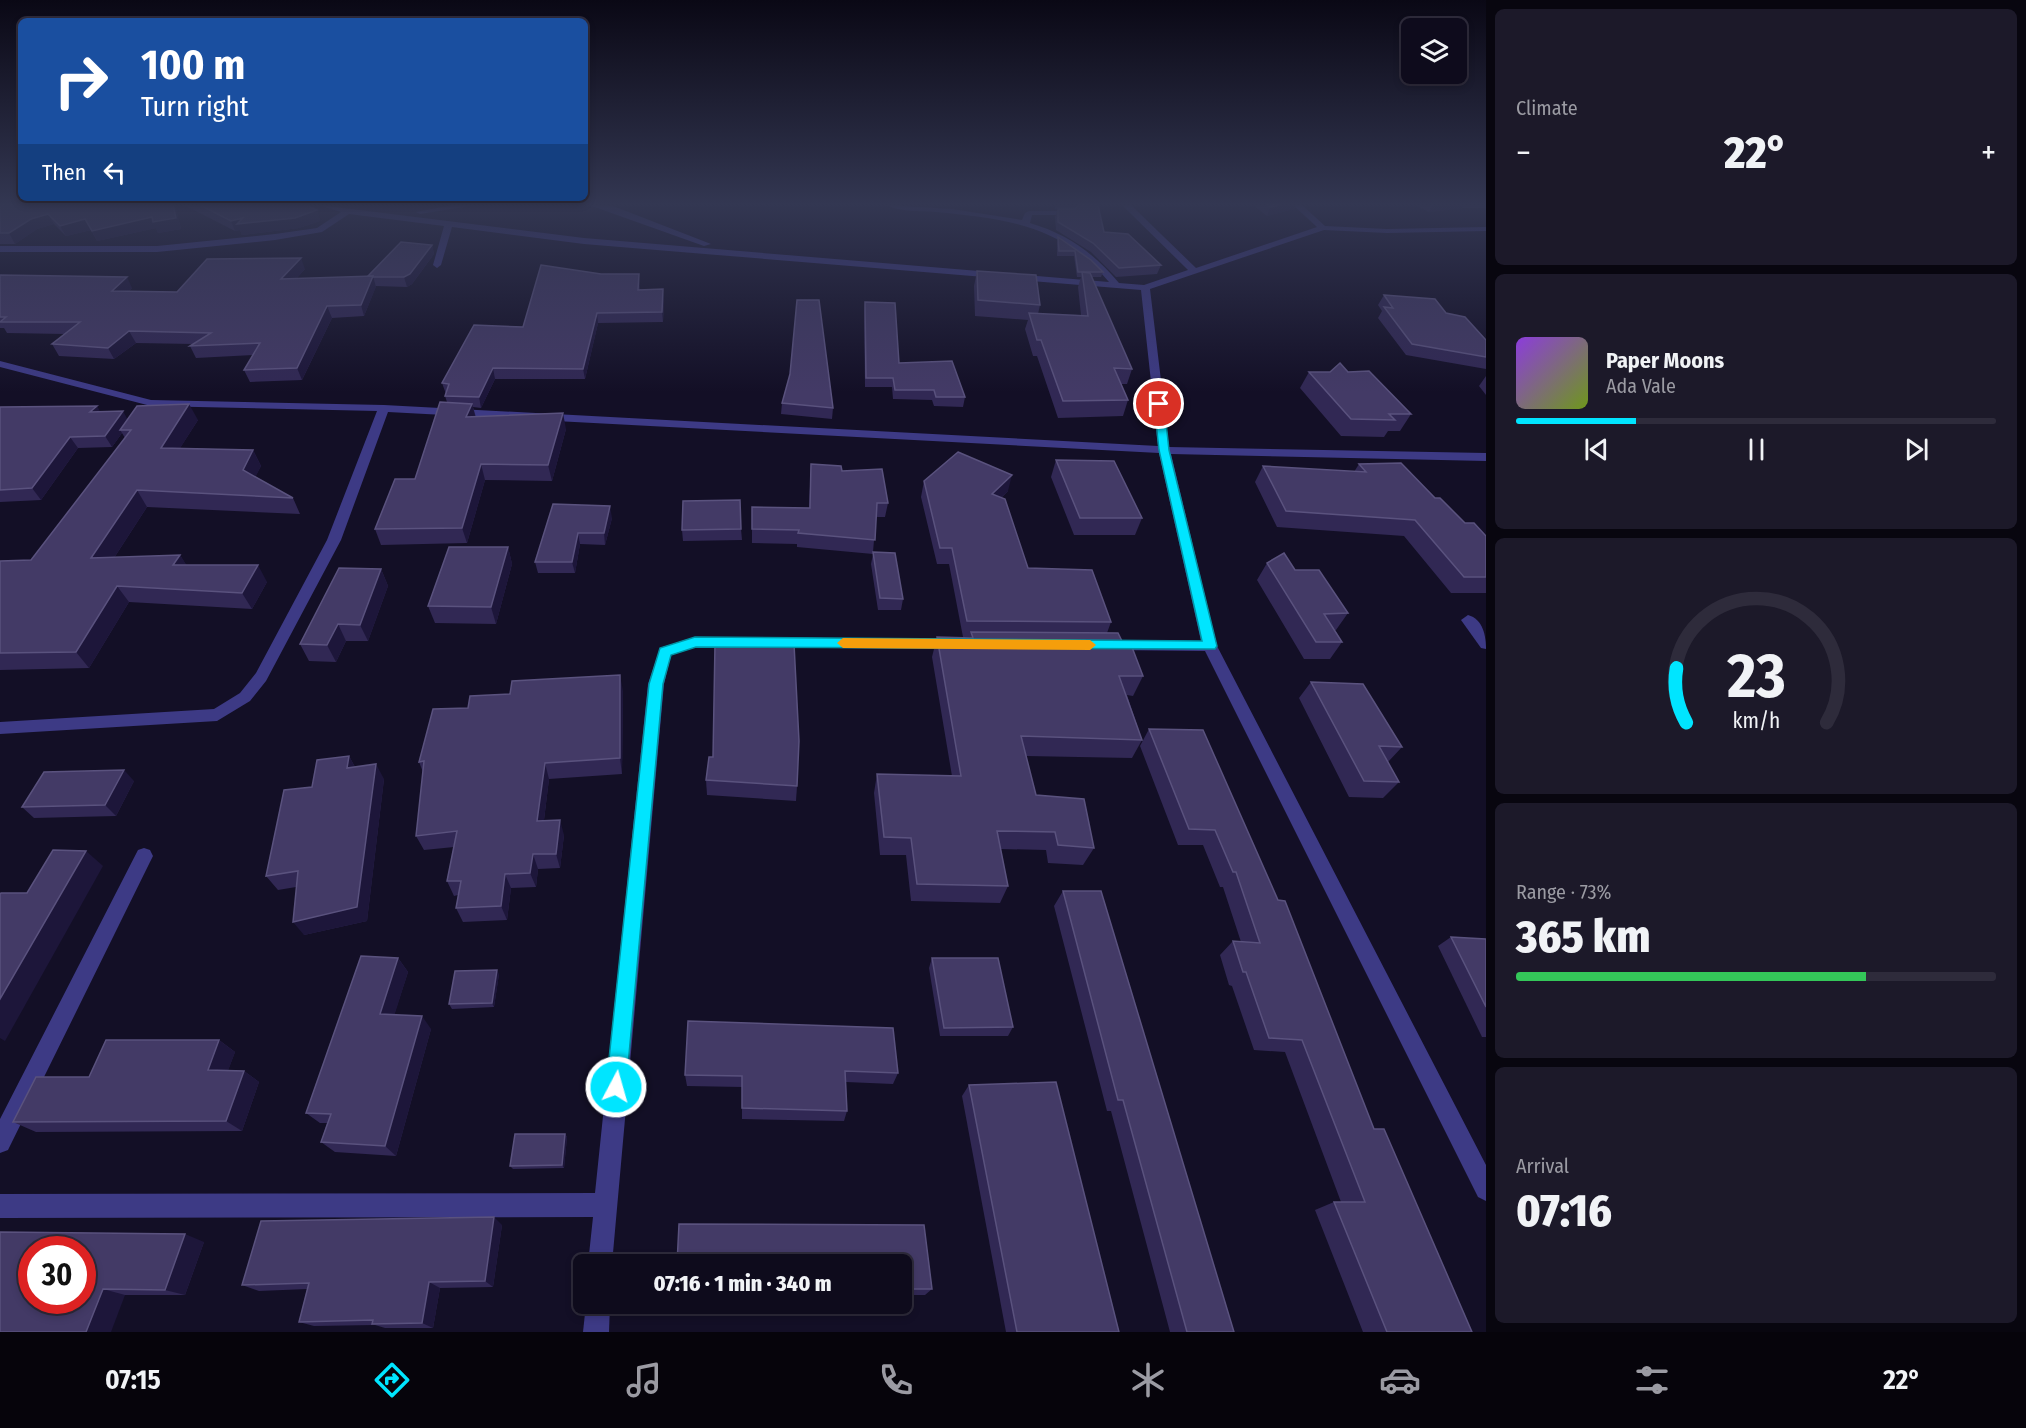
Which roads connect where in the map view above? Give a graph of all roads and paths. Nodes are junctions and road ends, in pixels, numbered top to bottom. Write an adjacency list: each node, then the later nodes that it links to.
1 (915, 267): 6 (street)
2 (1104, 267): 6 (street)
3 (1189, 267): 5 (street)
4 (1201, 267): 5 (street)
5 (1192, 270): 7 (street)
6 (1115, 284): 7 (street)
7 (1145, 288): 10 (street)
8 (0, 364): 9 (street)
9 (384, 408): 10 (street); 17 (street)
10 (1164, 450): 11 (street); 16 (street)
11 (1486, 457)
12 (1468, 620): 14 (street)
13 (970, 644): 21 (street)
14 (1486, 644)
15 (1090, 645): 16 (street)
16 (1210, 646): 20 (street)
17 (0, 729)
18 (144, 856): 19 (street)
19 (0, 1142)
20 (1486, 1189)
21 (604, 1205): 22 (street); 23 (street)
22 (0, 1206)
23 (601, 1254)
24 (597, 1314): 25 (street)
25 (596, 1332)

